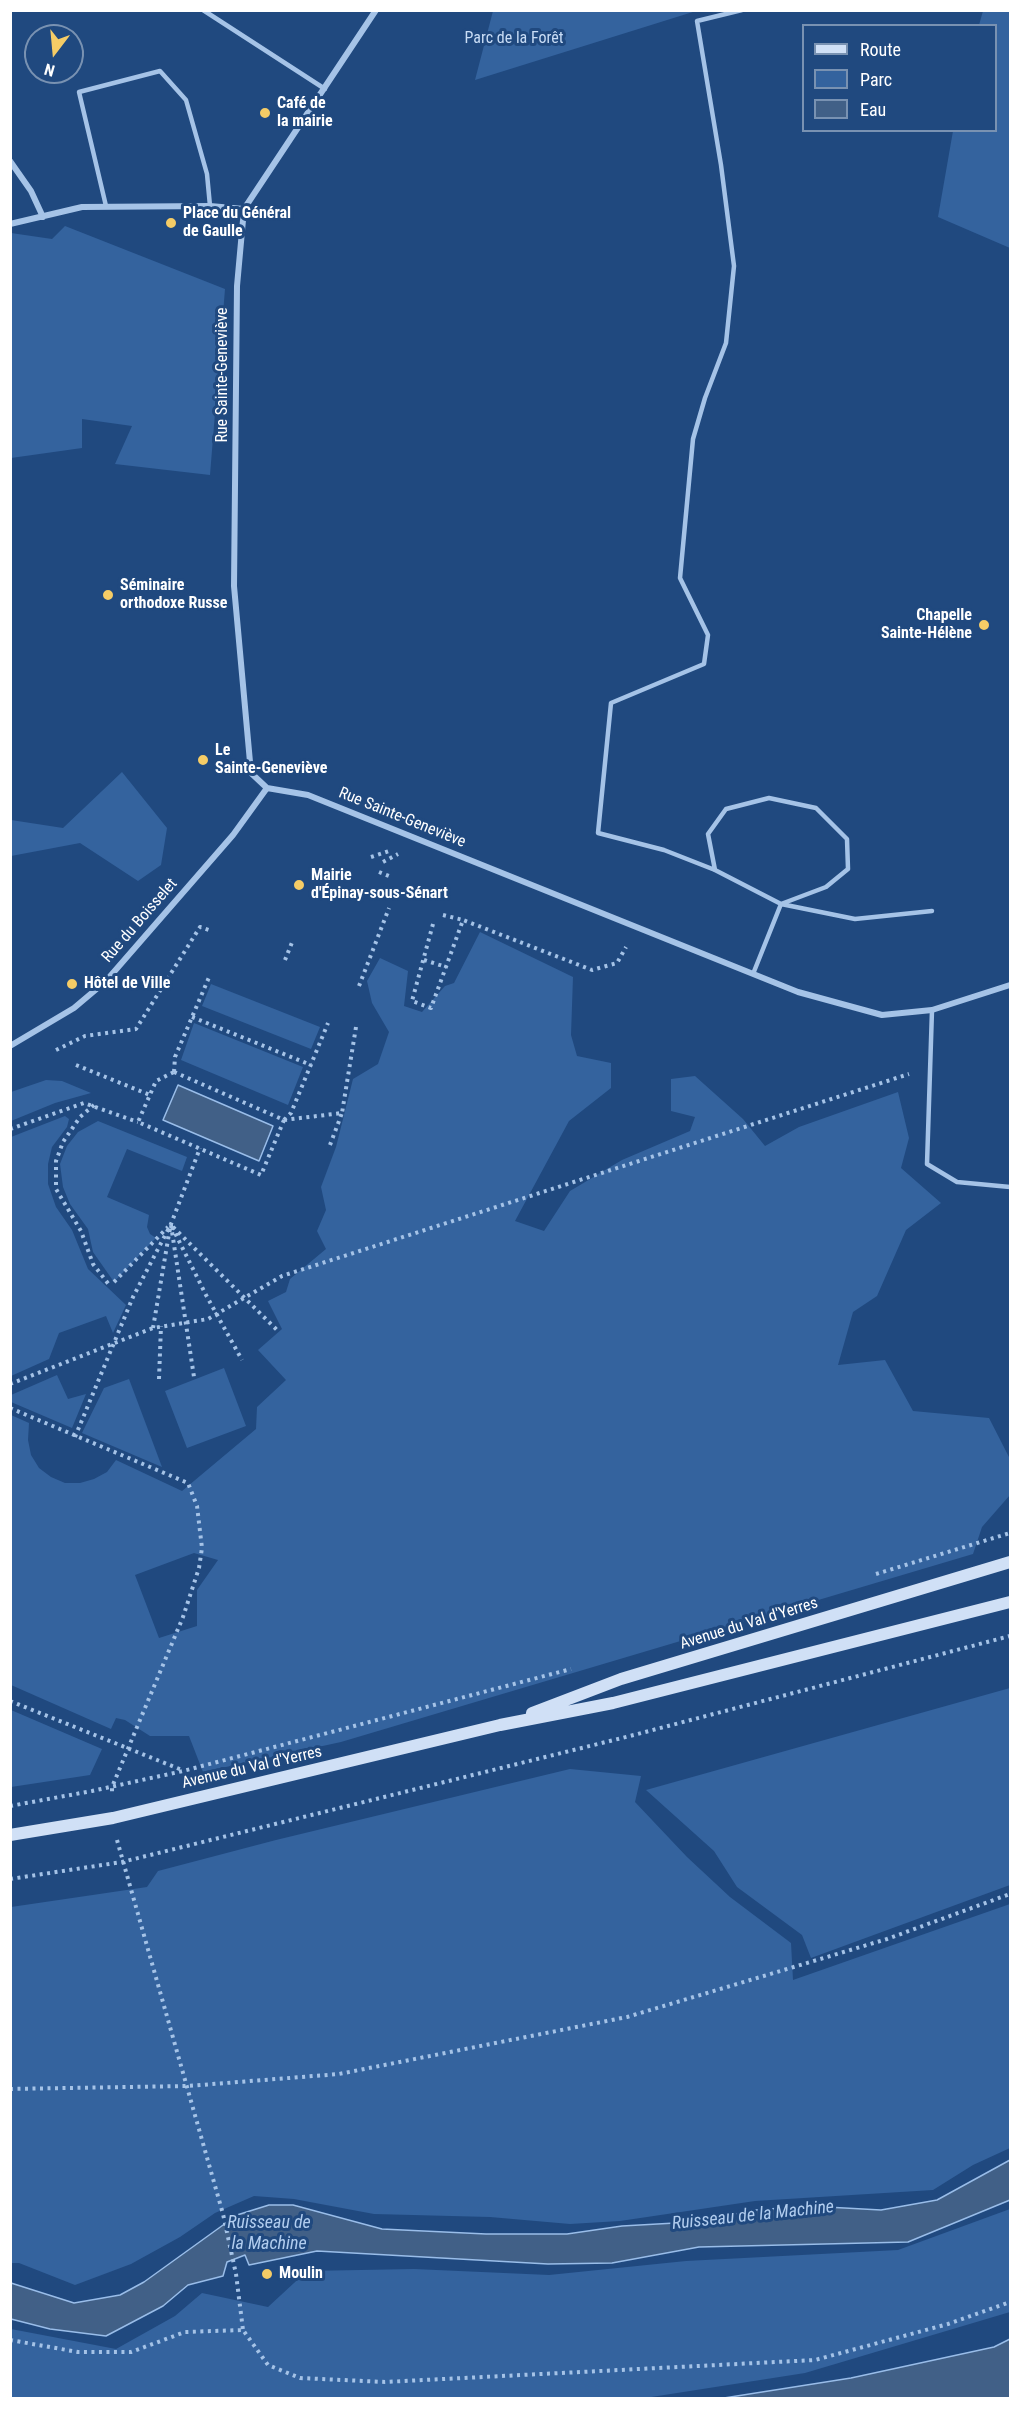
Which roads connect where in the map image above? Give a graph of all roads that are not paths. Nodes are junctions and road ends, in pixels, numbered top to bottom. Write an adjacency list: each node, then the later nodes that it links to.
1 (203, 10): 4 (lane)
2 (376, 10): 4 (street)
3 (742, 10): 12 (lane)
4 (325, 90): 8 (street)
5 (10, 161): 9 (street)
6 (106, 206): 7 (street); 7 (lane); 9 (street)
7 (210, 206): 8 (street)
8 (244, 209): 11 (street, Rue Sainte-Geneviève)
9 (43, 217): 10 (street)
10 (10, 224)
11 (267, 789): 15 (street, Rue Sainte-Geneviève); 18 (street, Rue du Boisselet)
12 (715, 870): 13 (lane); 13 (lane)
13 (781, 904): 14 (lane); 15 (lane)
14 (932, 911)
15 (753, 974): 17 (street, Rue Sainte-Geneviève)
16 (1011, 985): 17 (street, Rue Sainte-Geneviève)
17 (932, 1010): 19 (lane)
18 (10, 1046)
19 (1011, 1187)
20 (1011, 1562): 22 (main road, Avenue du Val d'Yerres)
21 (1011, 1602): 22 (main road, Avenue du Val d'Yerres)
22 (500, 1725): 23 (main road, Avenue du Val d'Yerres)
23 (10, 1835)

